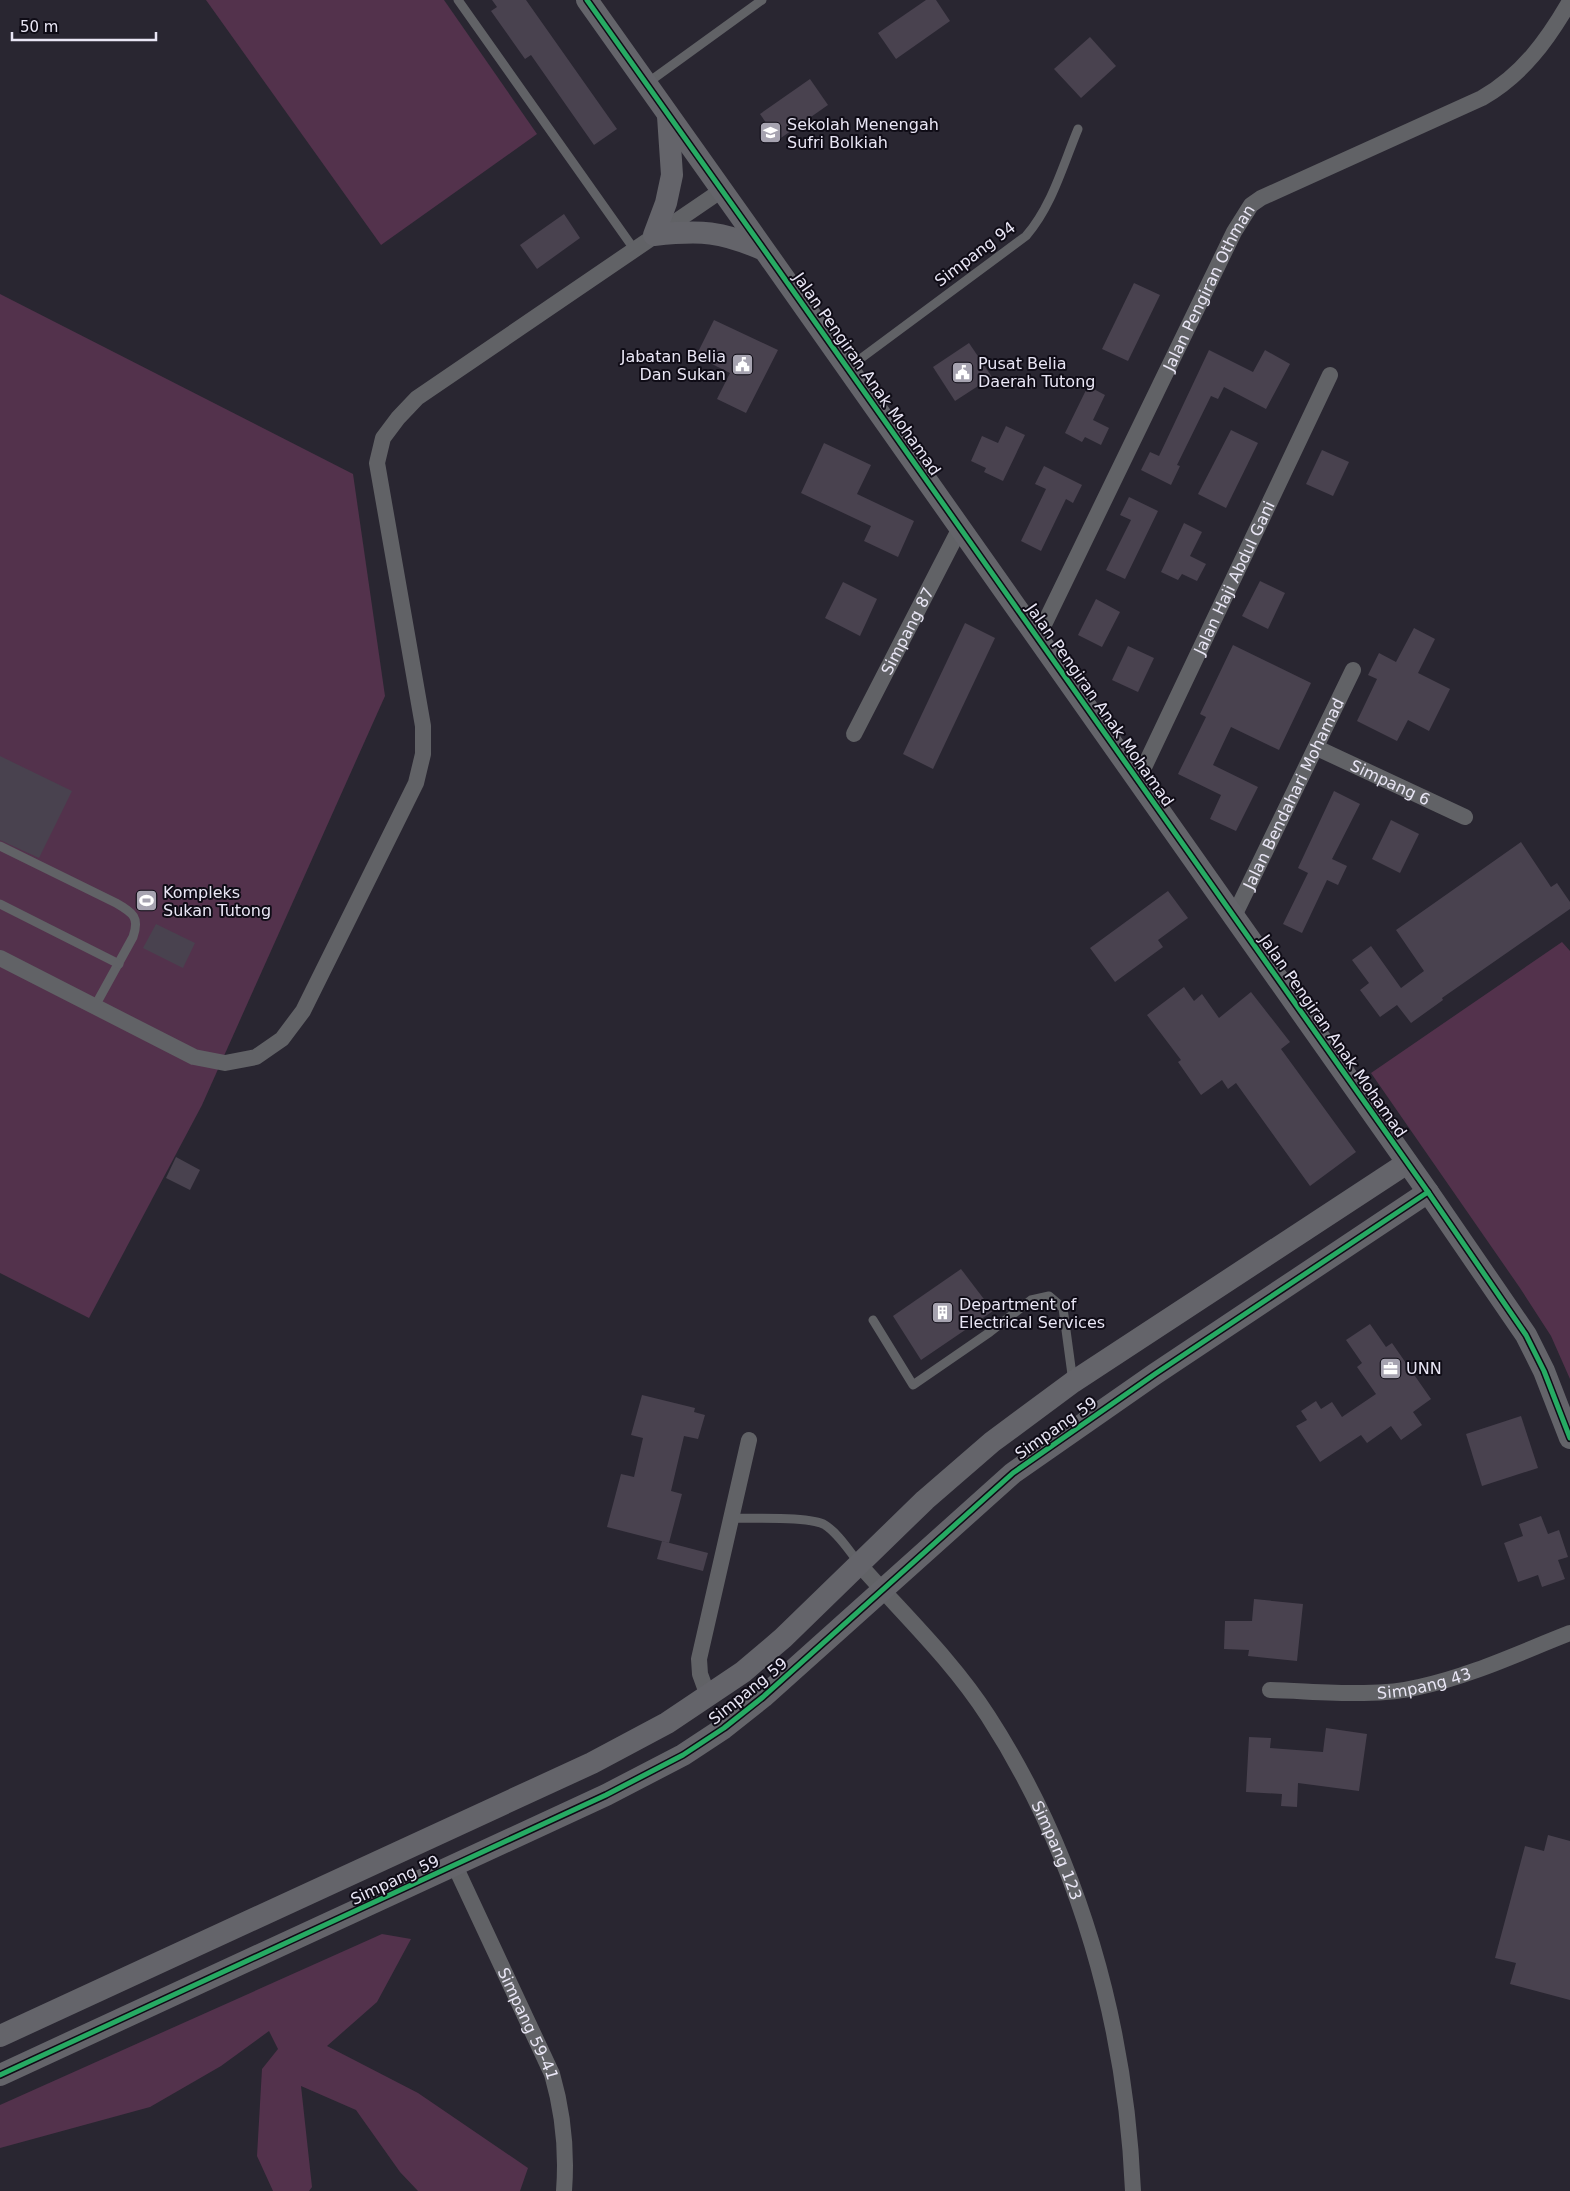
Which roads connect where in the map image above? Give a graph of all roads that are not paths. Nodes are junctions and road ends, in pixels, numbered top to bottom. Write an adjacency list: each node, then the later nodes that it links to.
1 (458, 0): 10 (lane)
2 (587, 0): 5 (street, Jalan Pengiran Anak Mohamad)
3 (762, 0): 5 (lane)
4 (1570, 1): 15 (street, Jalan Pengiran Othman)
5 (646, 84): 6 (street, Jalan Pengiran Anak Mohamad)
6 (668, 115): 8 (street, Jalan Pengiran Anak Mohamad); 9 (street)
7 (1078, 129): 12 (lane, Simpang 94)
8 (722, 190): 9 (street); 11 (street, Jalan Pengiran Anak Mohamad)
9 (654, 235): 10 (street); 11 (street)
10 (634, 249): 26 (street)
11 (765, 250): 12 (street, Jalan Pengiran Anak Mohamad)
12 (848, 368): 14 (street, Jalan Pengiran Anak Mohamad)
13 (1330, 376): 19 (street, Jalan Haji Abdul Gani)
14 (960, 528): 15 (street, Jalan Pengiran Anak Mohamad); 17 (street, Simpang 87)
15 (1038, 639): 19 (street, Jalan Pengiran Anak Mohamad)
16 (1353, 670): 18 (street, Jalan Bendahari Mohamad)
17 (854, 734)
18 (1317, 748): 20 (street, Simpang 6); 23 (street, Jalan Bendahari Mohamad)
19 (1138, 780): 23 (street, Jalan Pengiran Anak Mohamad)
20 (1465, 817)
21 (0, 846): 25 (lane)
22 (0, 904): 25 (lane)
23 (1234, 916): 27 (street, Jalan Pengiran Anak Mohamad)
24 (0, 958): 26 (street)
25 (118, 964): 26 (lane)
26 (95, 1006)
27 (1406, 1163): 28 (street, Jalan Pengiran Anak Mohamad); 31 (street, Simpang 59)
28 (1428, 1192): 30 (street, Jalan Pengiran Anak Mohamad); 37 (street, Simpang 59)
29 (873, 1320): 31 (lane)
30 (1544, 1371): 32 (street); 33 (street, Jalan Pengiran Anak Mohamad)
31 (1073, 1382): 36 (street, Simpang 59)
32 (1570, 1397)
33 (1570, 1438)
34 (749, 1440): 35 (street, Simpang 59)
35 (731, 1518): 36 (lane); 40 (street, Simpang 59)
36 (859, 1564): 37 (street, Simpang 123); 40 (street, Simpang 59)
37 (882, 1590): 41 (street, Simpang 59); 45 (street, Simpang 123)
38 (1570, 1633): 39 (street, Simpang 43)
39 (1270, 1690)
40 (708, 1696): 42 (street, Simpang 59)
41 (455, 1866): 43 (street, Simpang 59); 44 (street, Simpang 59-41)
42 (0, 2036)
43 (0, 2075)
44 (564, 2191)
45 (1133, 2191)

